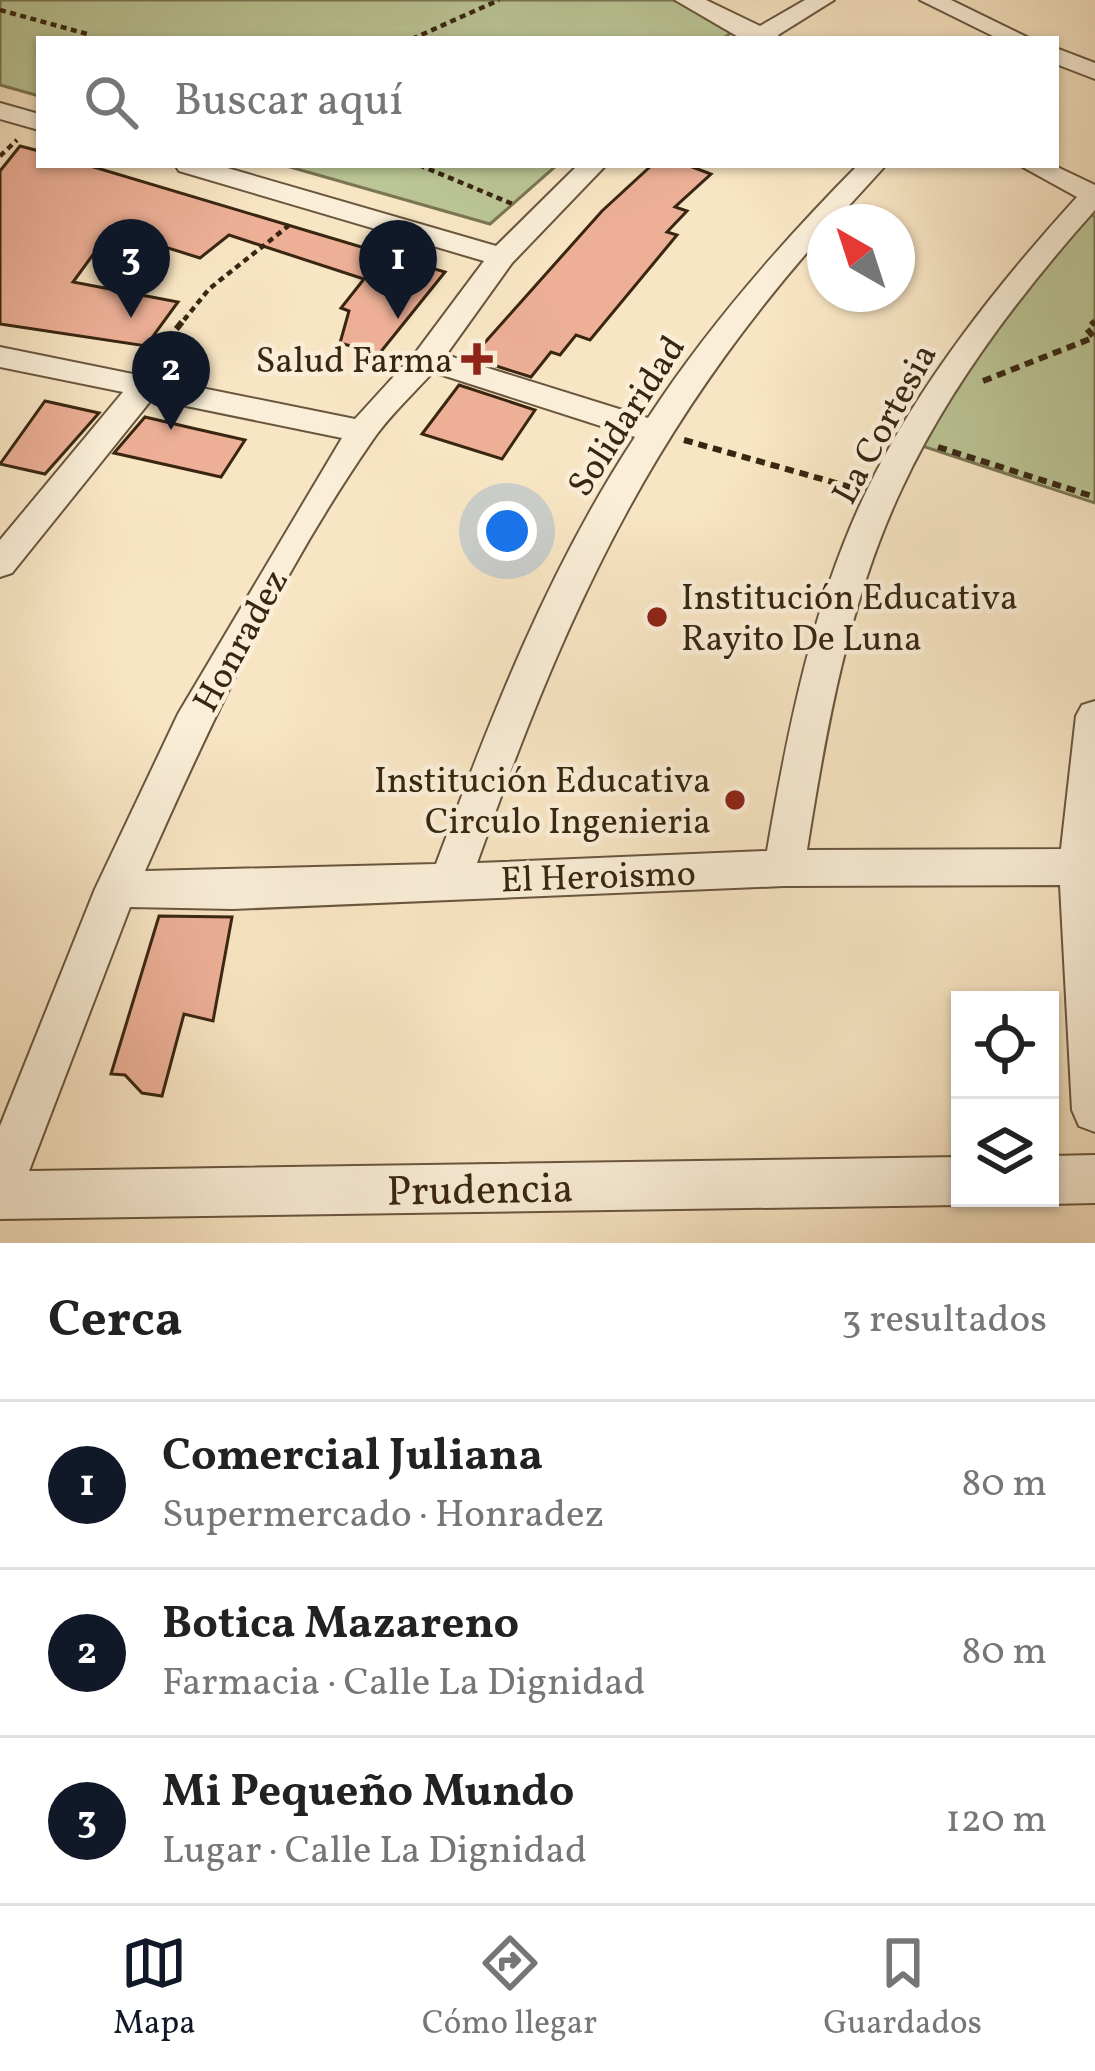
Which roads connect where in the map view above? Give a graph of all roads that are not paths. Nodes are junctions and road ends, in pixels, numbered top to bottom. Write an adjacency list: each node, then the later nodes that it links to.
1 (687, 0): 4 (street)
2 (822, 0): 5 (street)
3 (932, 0): 6 (street)
4 (757, 36)
5 (764, 36)
6 (1012, 36)
7 (1059, 56): 8 (street)
8 (1095, 73)
9 (0, 111): 10 (street)
10 (36, 121)
11 (198, 168): 16 (street)
12 (590, 168): 16 (street, Honradez)
13 (870, 168): 21 (street, Solidaridad)
14 (1038, 168): 15 (street)
15 (1095, 195): 25 (street, La Cortesia)
16 (502, 257): 18 (street, Honradez)
17 (0, 357): 19 (street)
18 (427, 359): 20 (street, Honradez); 21 (street)
19 (141, 382): 20 (street); 22 (street)
20 (362, 431): 27 (street, Honradez)
21 (657, 432): 26 (street, Solidaridad)
22 (2, 558)
23 (1095, 716): 24 (street)
24 (1080, 867): 25 (street, El Heroismo); 28 (street)
25 (784, 868): 26 (street, El Heroismo)
26 (450, 880): 27 (street, El Heroismo)
27 (116, 889): 32 (street, Honradez)
28 (1095, 1110)
29 (1095, 1179): 30 (street)
30 (1059, 1180)
31 (951, 1181): 33 (street, Prudencia)
32 (0, 1185)
33 (0, 1195)

